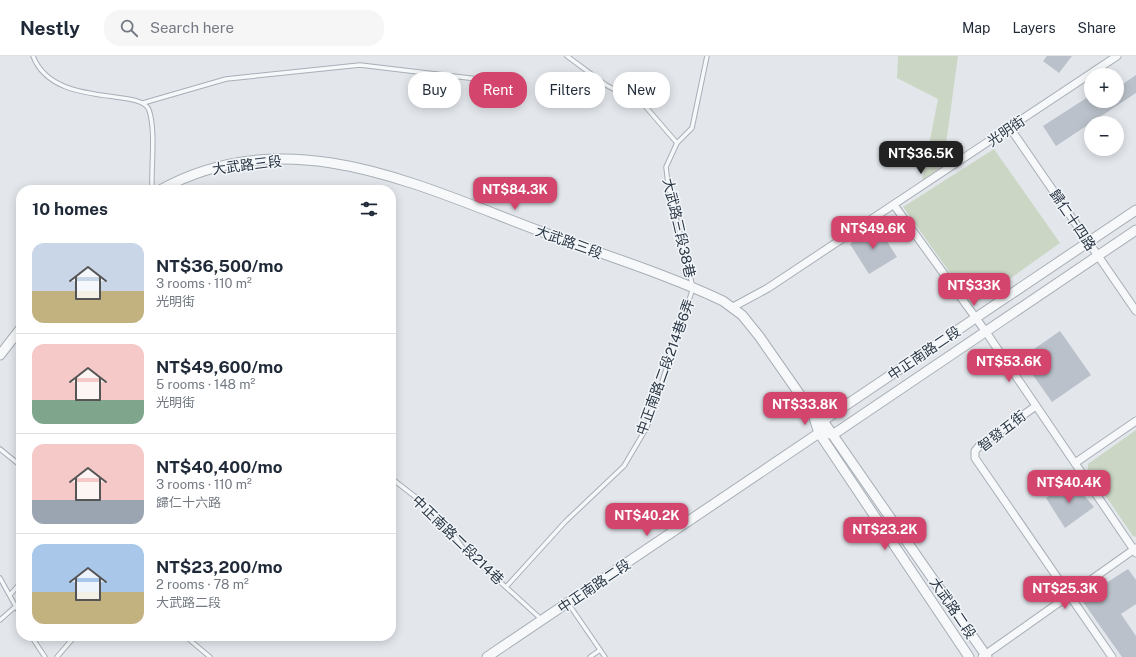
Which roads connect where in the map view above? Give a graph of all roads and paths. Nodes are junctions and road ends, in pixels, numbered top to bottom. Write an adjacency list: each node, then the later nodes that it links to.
1 (32, 56): 6 (lane)
2 (567, 56): 8 (lane)
3 (707, 56): 8 (lane, 大武路三段38巷)
4 (1117, 56): 7 (street, 光明街)
5 (469, 78): 6 (lane)
6 (143, 103): 9 (lane)
7 (1010, 128): 11 (street, 光明街); 14 (street, 歸仁十四路)
8 (677, 144): 16 (lane, 大武路三段38巷)
9 (152, 185)
10 (171, 185): 16 (street, 大武路三段)
11 (894, 205): 17 (street, 光明街); 19 (street)
12 (1136, 210): 14 (street, 中正南路二段)
13 (1136, 230): 15 (street, 中正南路二段)
14 (1088, 243): 15 (street, 歸仁十四路); 19 (street, 中正南路二段)
15 (1098, 256): 18 (street, 歸仁十四路); 20 (street, 中正南路二段)
16 (693, 288): 17 (street, 大武路三段); 35 (lane, 中正南路二段214巷6弄)
17 (733, 307): 24 (street, 大武路三段)
18 (1136, 311)
19 (976, 318): 20 (street); 25 (street, 中正南路二段)
20 (986, 332): 23 (street); 28 (street, 中正南路二段)
21 (16, 334): 22 (street)
22 (0, 355)
23 (1036, 406): 31 (street); 38 (street, 智發五街)
24 (812, 412): 25 (street, 大武路三段); 27 (street, 大武路三段)
25 (824, 420): 27 (street); 28 (street, 大武路二段)
26 (1136, 421): 31 (street)
27 (819, 434): 28 (street); 39 (street, 中正南路二段); 54 (street, 大武路二段)
28 (834, 434): 47 (street, 大武路二段)
29 (0, 449): 30 (lane)
30 (16, 462)
31 (1075, 463): 33 (street)
32 (396, 482): 35 (lane, 中正南路二段214巷)
33 (1135, 550): 38 (street)
34 (0, 578): 37 (lane)
35 (506, 587): 42 (lane, 中正南路二段214巷)
36 (16, 588): 37 (lane)
37 (10, 595): 40 (lane)
38 (1069, 595): 47 (street); 55 (street, 智發五街)
39 (568, 603): 42 (street, 中正南路二段); 46 (lane)
40 (16, 606): 41 (lane)
41 (0, 620)
42 (542, 620): 51 (street, 中正南路二段)
43 (34, 641): 48 (lane)
44 (71, 641): 49 (lane)
45 (191, 641): 50 (lane)
46 (600, 650): 52 (lane); 53 (lane)
47 (985, 656)
48 (45, 657)
49 (57, 657)
50 (210, 657)
51 (488, 657)
52 (590, 657)
53 (605, 657)
54 (969, 657)
55 (1112, 657)

